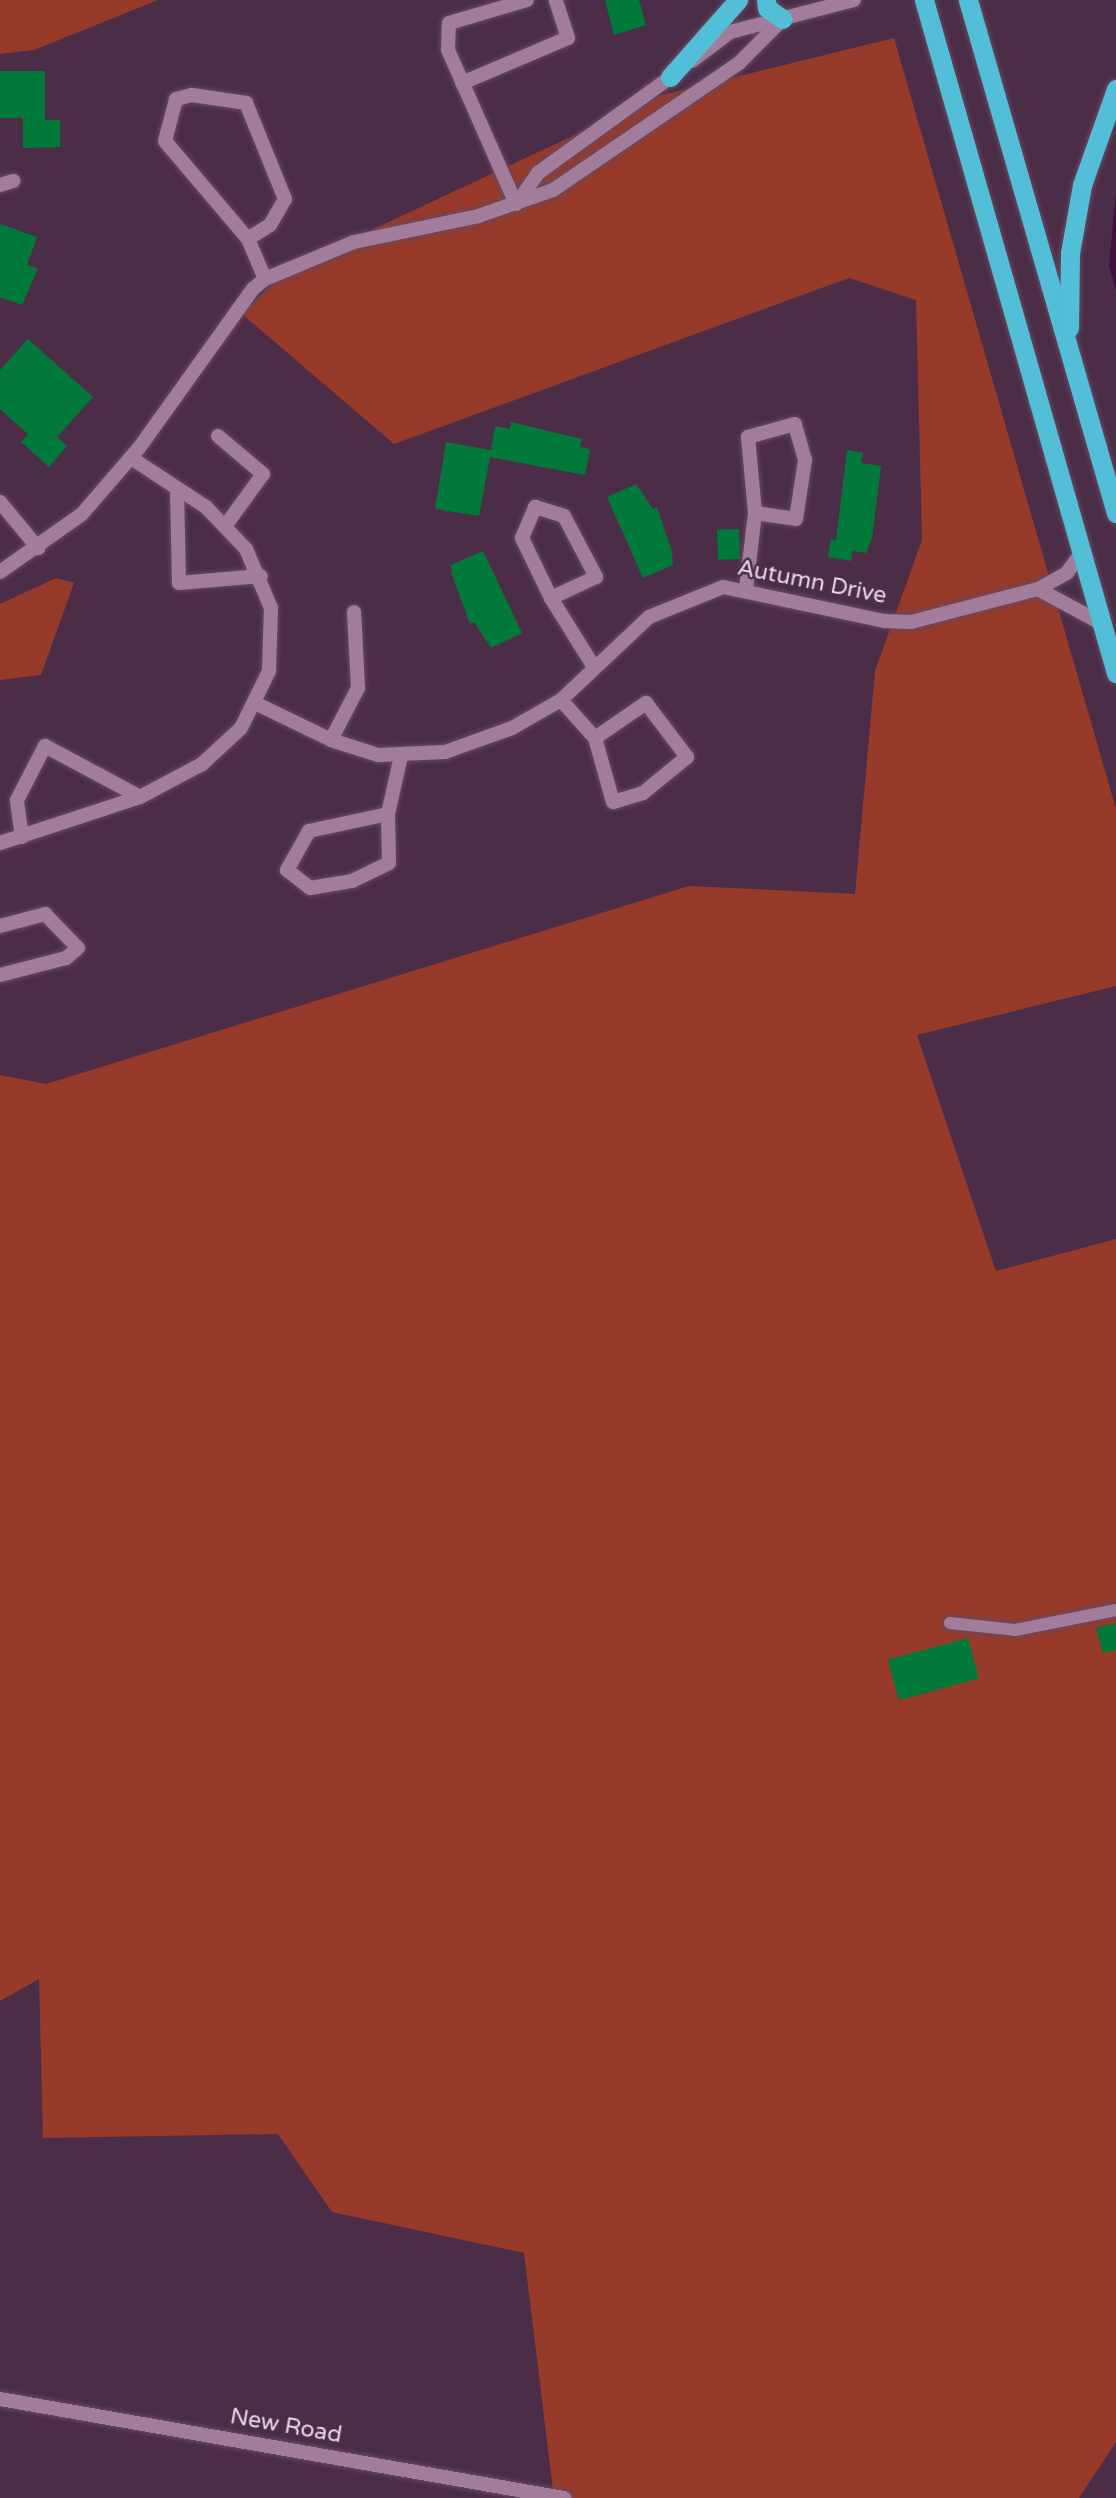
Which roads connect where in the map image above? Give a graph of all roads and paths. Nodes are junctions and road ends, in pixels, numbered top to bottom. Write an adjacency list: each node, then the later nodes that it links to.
1 (527, 0): 10 (street)
2 (556, 0): 10 (street)
3 (738, 0): 9 (highway)
4 (766, 0): 8 (highway)
5 (854, 0): 8 (street)
6 (924, 0): 24 (highway)
7 (968, 0): 15 (highway)
8 (783, 19): 9 (street); 12 (street)
9 (670, 77): 12 (street)
10 (462, 83): 12 (street)
11 (1116, 89): 15 (highway)
12 (516, 204): 14 (street)
13 (248, 239): 13 (street); 14 (street)
14 (265, 279): 17 (street)
15 (1069, 350): 21 (highway)
16 (218, 436): 22 (street)
17 (131, 458): 18 (street); 23 (street)
18 (177, 489): 22 (street); 26 (street)
19 (0, 502): 23 (street)
20 (755, 513): 20 (street); 27 (street)
21 (1116, 513)
22 (226, 525): 26 (street)
23 (38, 548): 25 (street)
24 (1082, 552): 28 (street, Autumn Drive); 31 (highway)
25 (0, 572)
26 (261, 576): 35 (street)
27 (746, 589): 28 (street, Autumn Drive); 32 (street, Autumn Drive)
28 (1038, 589): 31 (street)
29 (551, 598): 29 (street); 32 (street)
30 (354, 612): 37 (street)
31 (1101, 623): 33 (highway)
32 (594, 667): 34 (street, Autumn Drive)
33 (1116, 673)
34 (561, 700): 36 (street); 38 (street, Autumn Drive)
35 (257, 704): 37 (street, Autumn Drive); 39 (street)
36 (595, 738): 36 (street)
37 (331, 740): 38 (street, Autumn Drive)
38 (401, 756): 40 (street)
39 (140, 797): 41 (street); 41 (street)
40 (388, 814): 40 (street)
41 (22, 836): 42 (street)
42 (0, 843)
43 (0, 926): 44 (street)
44 (0, 975)
45 (1116, 1610): 46 (lane)
46 (950, 1623)
47 (0, 2399): 48 (street, New Road)
48 (564, 2498)

